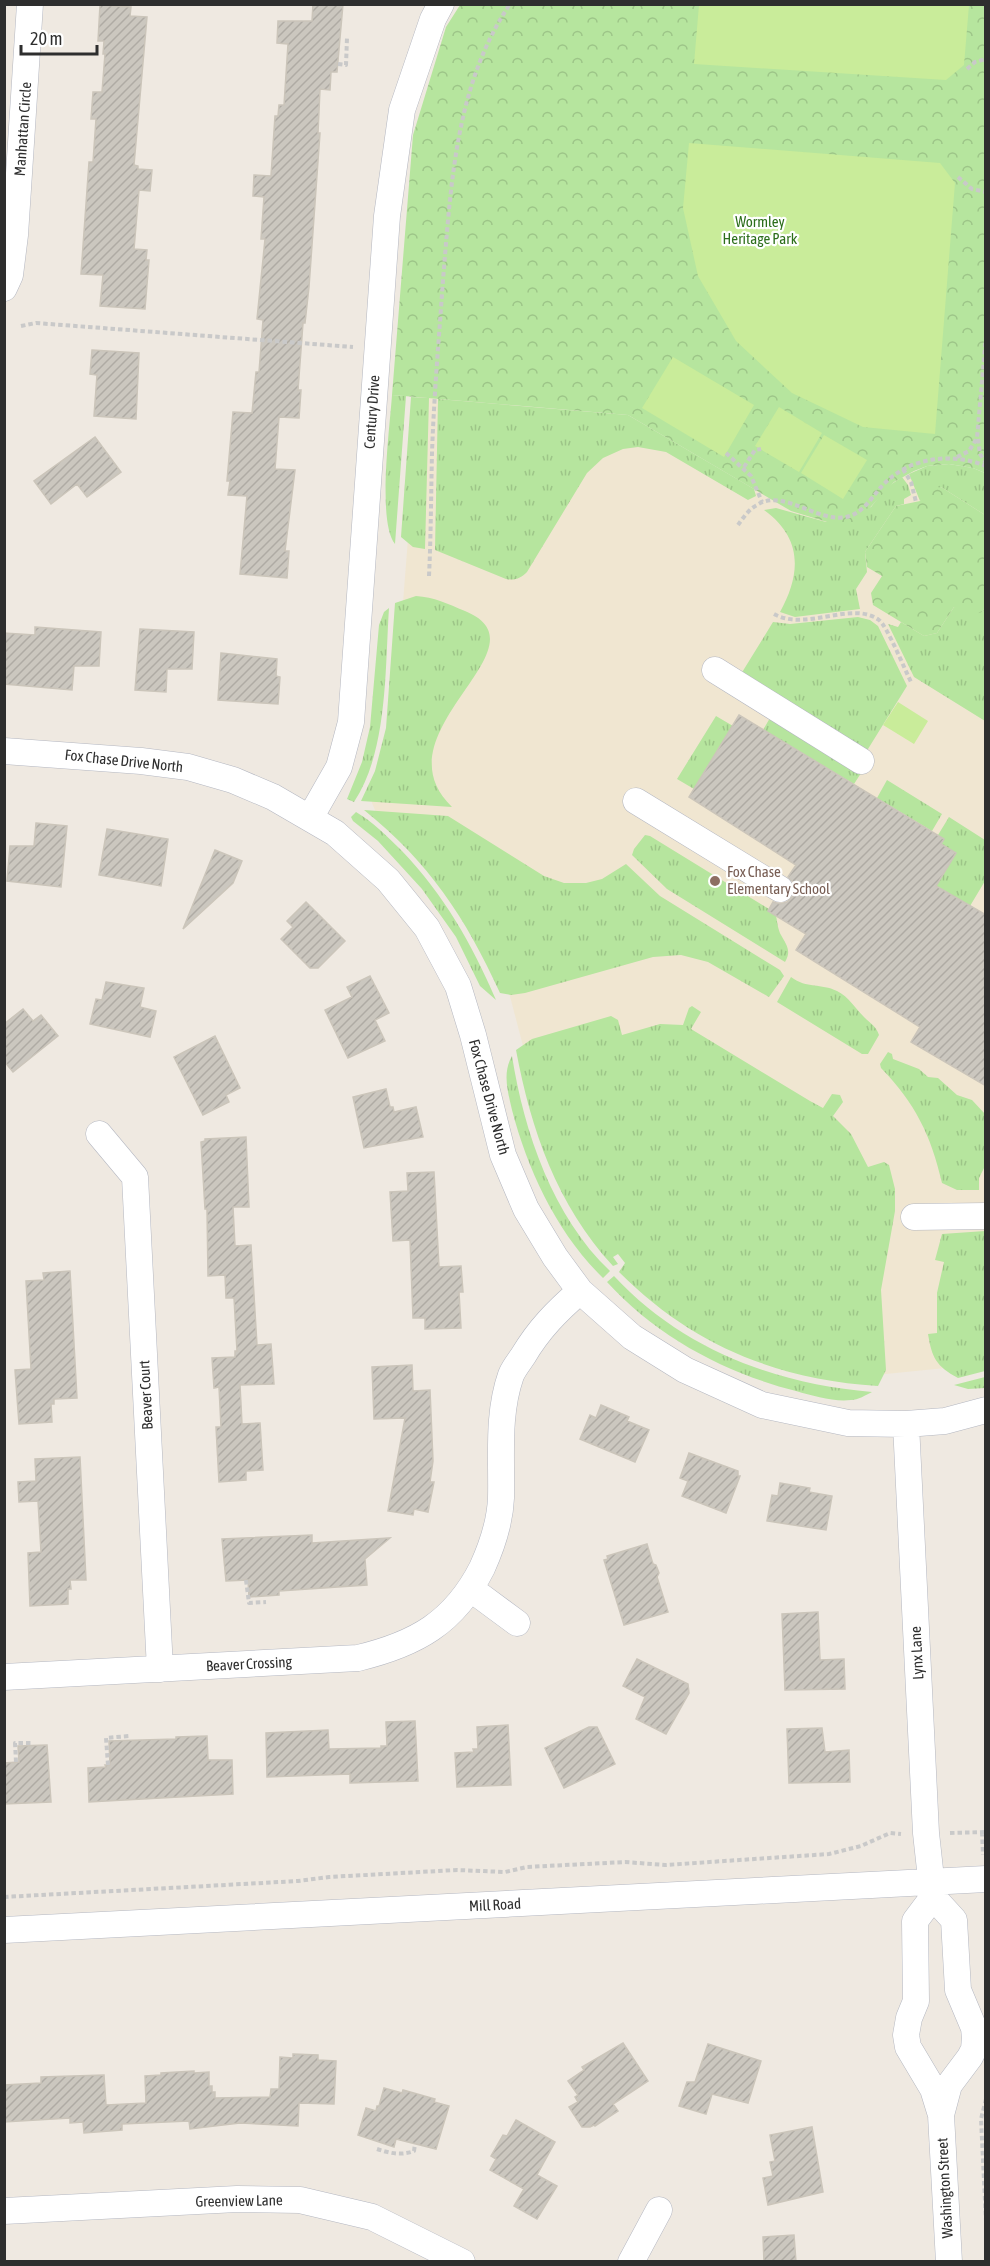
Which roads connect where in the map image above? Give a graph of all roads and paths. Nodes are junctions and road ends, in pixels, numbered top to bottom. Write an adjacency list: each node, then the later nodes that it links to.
1 (30, 4): 10 (street, Manhattan Circle)
2 (441, 4): 31 (street, Century Drive)
3 (510, 4): 24 (path)
4 (347, 38): 6 (path)
5 (986, 59): 7 (path)
6 (338, 64)
7 (967, 69)
8 (958, 177): 9 (path)
9 (986, 192)
10 (4, 288)
11 (21, 326): 13 (path)
12 (986, 336): 14 (path)
13 (360, 347)
14 (977, 438): 17 (path); 18 (path)
15 (761, 449): 19 (path)
16 (726, 453): 19 (path)
17 (955, 458): 18 (path); 20 (path)
18 (986, 465)
19 (744, 467): 21 (path)
20 (903, 468): 21 (path); 22 (path)
21 (762, 502): 23 (path)
22 (916, 502)
23 (738, 525)
24 (429, 576)
25 (774, 614): 27 (path)
26 (715, 670): 29 (street)
27 (911, 682)
28 (4, 751): 31 (street, Fox Chase Drive North)
29 (861, 761)
30 (636, 801): 32 (street)
31 (310, 818): 36 (street, Fox Chase Drive North)
32 (780, 890)
33 (99, 1134): 43 (street, Beaver Court)
34 (986, 1216): 35 (street)
35 (914, 1217)
36 (580, 1291): 38 (street, Fox Chase Drive North); 40 (street, Beaver Crossing)
37 (986, 1410): 38 (street, Fox Chase Drive North)
38 (906, 1424): 53 (street, Lynx Lane)
39 (246, 1580): 41 (path)
40 (471, 1589): 42 (street); 43 (street, Beaver Crossing)
41 (266, 1602)
42 (517, 1623)
43 (160, 1669): 44 (street, Beaver Crossing)
44 (4, 1677)
45 (129, 1736): 48 (path)
46 (33, 1743): 47 (path)
47 (16, 1762)
48 (108, 1765)
49 (984, 1832): 50 (path); 52 (path)
50 (952, 1833)
51 (900, 1834): 54 (path)
52 (984, 1868): 53 (street, Mill Road)
53 (932, 1890): 55 (street, Mill Road); 57 (street, Washington Street); 57 (street, Washington Street)
54 (4, 1897)
55 (4, 1930)
56 (986, 2099): 62 (path)
57 (941, 2115): 65 (street, Washington Street)
58 (415, 2144): 59 (path)
59 (377, 2149)
60 (659, 2210): 64 (street)
61 (4, 2211): 63 (street, Greenview Lane)
62 (986, 2220)
63 (462, 2262)
64 (631, 2262)
65 (949, 2262)

